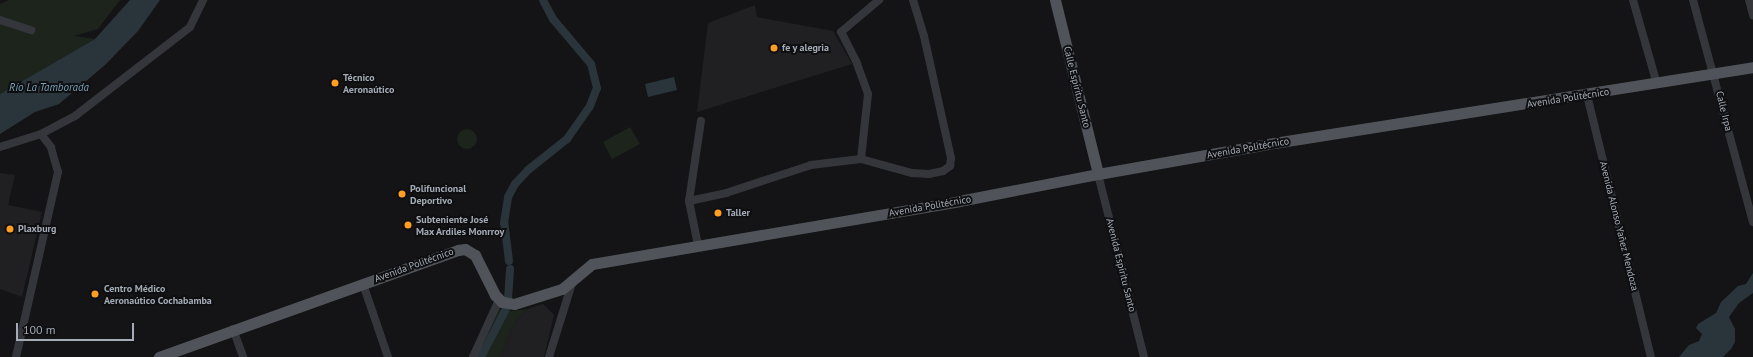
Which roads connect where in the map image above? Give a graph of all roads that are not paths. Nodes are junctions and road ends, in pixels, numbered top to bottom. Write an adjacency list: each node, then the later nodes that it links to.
1 (203, 0): 16 (street)
2 (879, 0): 18 (street)
3 (914, 0): 18 (street)
4 (1055, 0): 19 (main road, Calle Espíritu Santo)
5 (1633, 0): 13 (street)
6 (1693, 0): 12 (street, Calle Irpa)
7 (1749, 0): 8 (street)
8 (1753, 15)
9 (0, 20): 10 (street)
10 (31, 30)
11 (1753, 67): 12 (main road, Avenida Politécnico)
12 (1715, 74): 13 (main road, Avenida Politécnico); 21 (street, Calle Irpa)
13 (1657, 84): 14 (main road, Avenida Politécnico)
14 (1587, 95): 19 (main road, Avenida Politécnico); 34 (street, Avenida Alonso Yañez Mendoza)
15 (701, 122): 20 (street)
16 (41, 134): 17 (street); 27 (street)
17 (0, 147)
18 (862, 159): 20 (street)
19 (1098, 174): 22 (main road, Avenida Politécnico); 33 (street, Avenida Espíritu Santo)
20 (689, 201): 22 (street)
21 (1753, 222)
22 (698, 245): 23 (main road, Avenida Politécnico)
23 (572, 283): 25 (main road, Avenida Politécnico); 32 (street)
24 (363, 284): 25 (main road, Avenida Politécnico); 26 (main road, Avenida Politécnico); 30 (street)
25 (500, 300): 31 (street)
26 (233, 329): 28 (main road, Avenida Politécnico); 29 (street)
27 (16, 357)
28 (159, 357)
29 (243, 357)
30 (388, 357)
31 (473, 357)
32 (549, 357)
33 (1144, 357)
34 (1651, 357)

